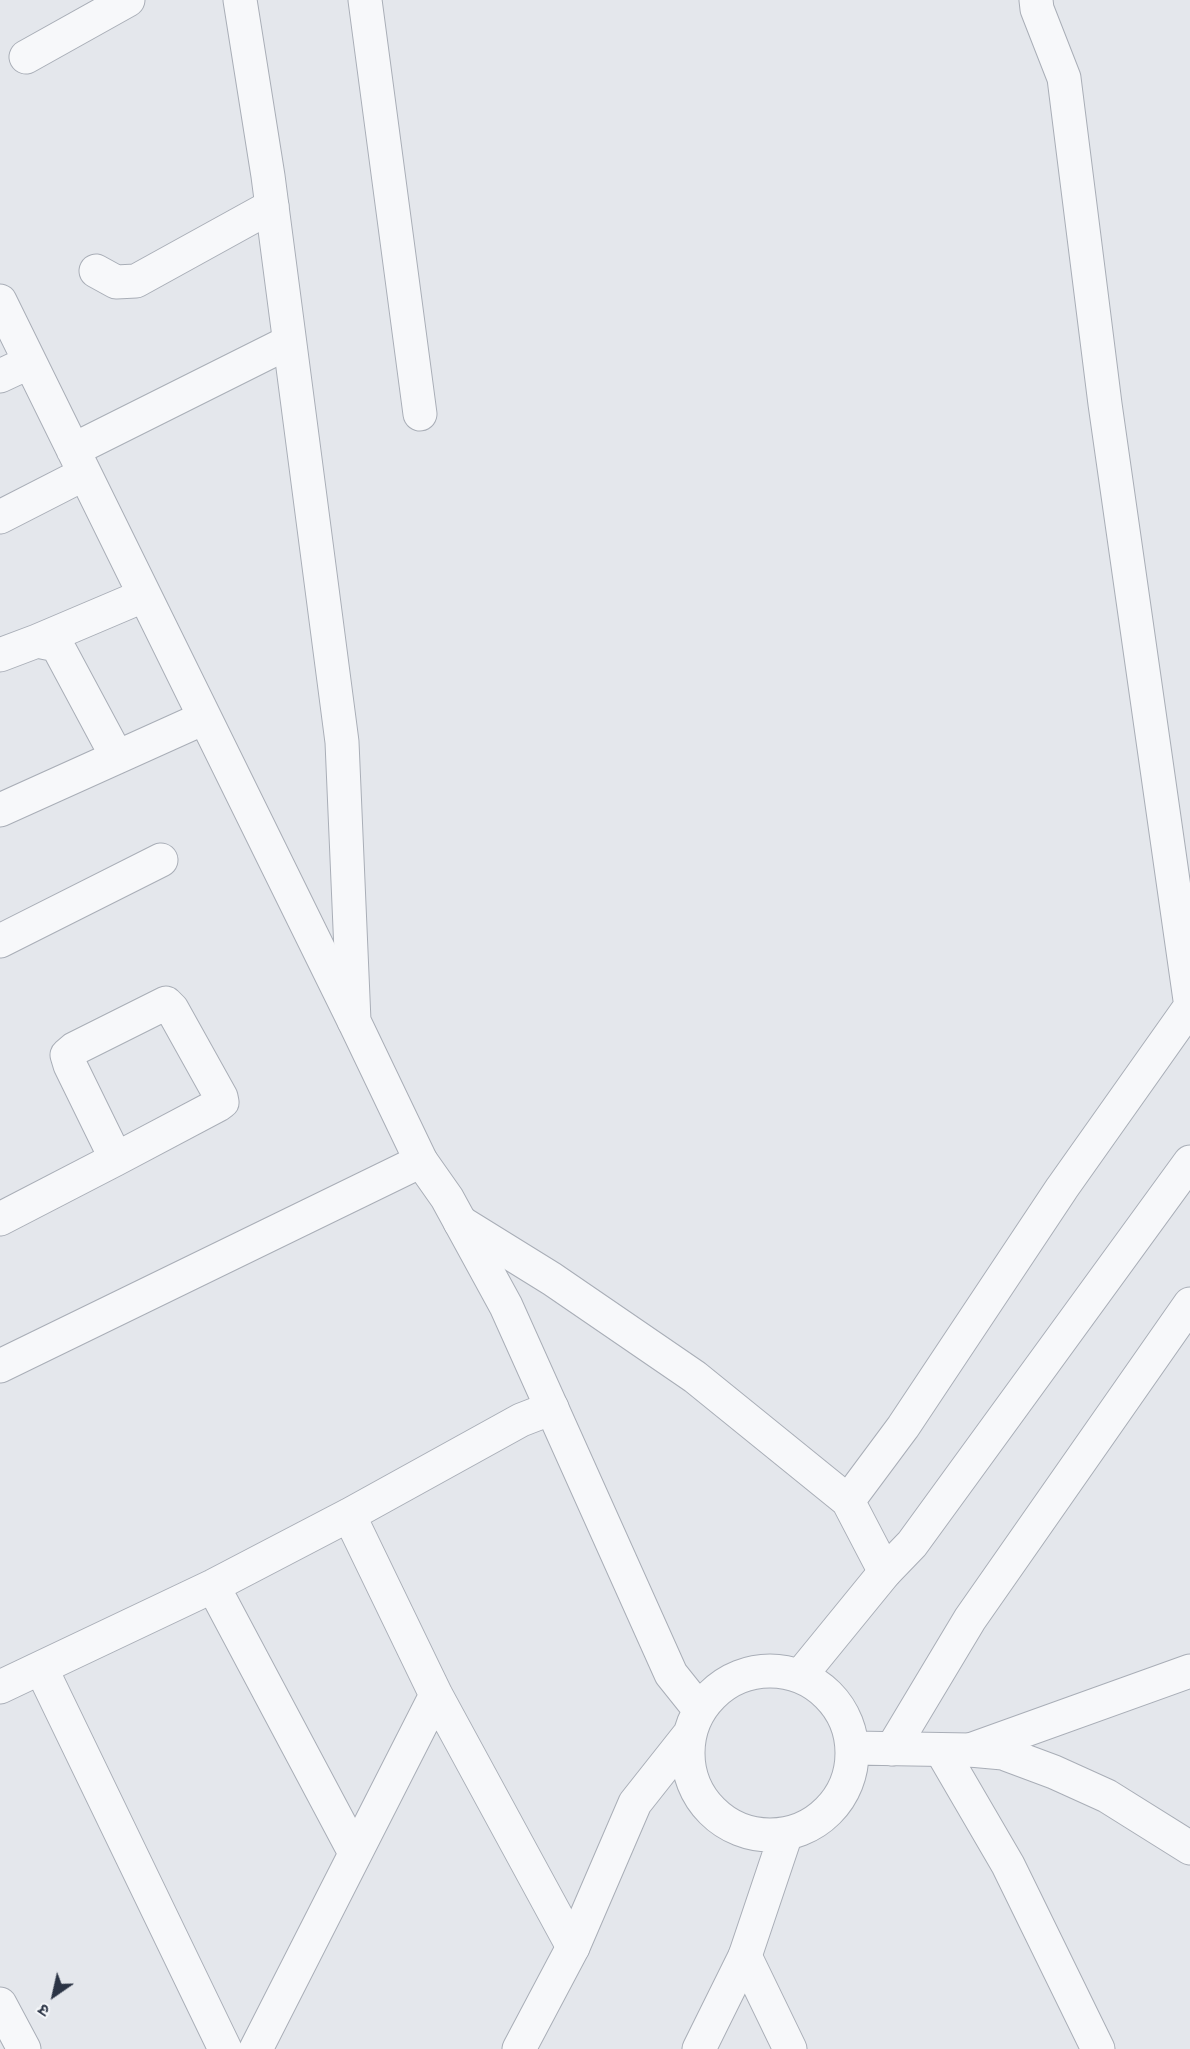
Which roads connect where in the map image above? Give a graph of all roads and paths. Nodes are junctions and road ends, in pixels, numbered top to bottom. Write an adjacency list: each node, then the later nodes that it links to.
1 (128, 0): 5 (street)
2 (240, 0): 6 (street)
3 (365, 0): 12 (street)
4 (1036, 0): 23 (street)
5 (26, 57)
6 (272, 206): 7 (street); 9 (street)
7 (96, 271)
8 (0, 301): 10 (street)
9 (290, 342): 13 (street); 25 (street)
10 (30, 362): 11 (street); 13 (street)
11 (0, 376)
12 (420, 414)
13 (78, 462): 14 (street); 15 (street)
14 (0, 517)
15 (143, 596): 16 (street); 18 (street)
16 (37, 641): 17 (street); 19 (street)
17 (0, 655)
18 (204, 718): 19 (street); 25 (street)
19 (117, 757): 20 (street)
20 (0, 810)
21 (161, 860): 22 (street)
22 (0, 941)
23 (1190, 1000)
24 (1190, 1006): 34 (street)
25 (354, 1021): 27 (street)
26 (116, 1159): 26 (street); 29 (street)
27 (421, 1161): 30 (street); 32 (street)
28 (1190, 1162): 36 (street)
29 (0, 1219)
30 (460, 1222): 33 (street); 34 (street)
31 (1190, 1304): 45 (street)
32 (0, 1366)
33 (552, 1408): 35 (street); 43 (street)
34 (848, 1501): 36 (street)
35 (349, 1515): 37 (street); 42 (street)
36 (885, 1572): 40 (street)
37 (213, 1586): 38 (street); 49 (street)
38 (41, 1668): 41 (street); 54 (street)
39 (1190, 1671): 46 (street)
40 (801, 1675): 43 (street); 44 (street)
41 (0, 1688)
42 (436, 1695): 49 (street); 50 (street)
43 (694, 1722): 47 (street); 50 (street)
44 (854, 1748): 45 (street); 47 (street)
45 (892, 1749): 46 (street)
46 (956, 1750): 48 (street); 59 (street)
47 (786, 1834): 51 (street)
48 (1190, 1848)
49 (356, 1853): 55 (street)
50 (573, 1947): 56 (street)
51 (745, 1956): 57 (street); 58 (street)
52 (0, 2004): 53 (street)
53 (24, 2049)
54 (225, 2049)
55 (256, 2049)
56 (519, 2049)
57 (699, 2049)
58 (790, 2049)
59 (1098, 2049)

